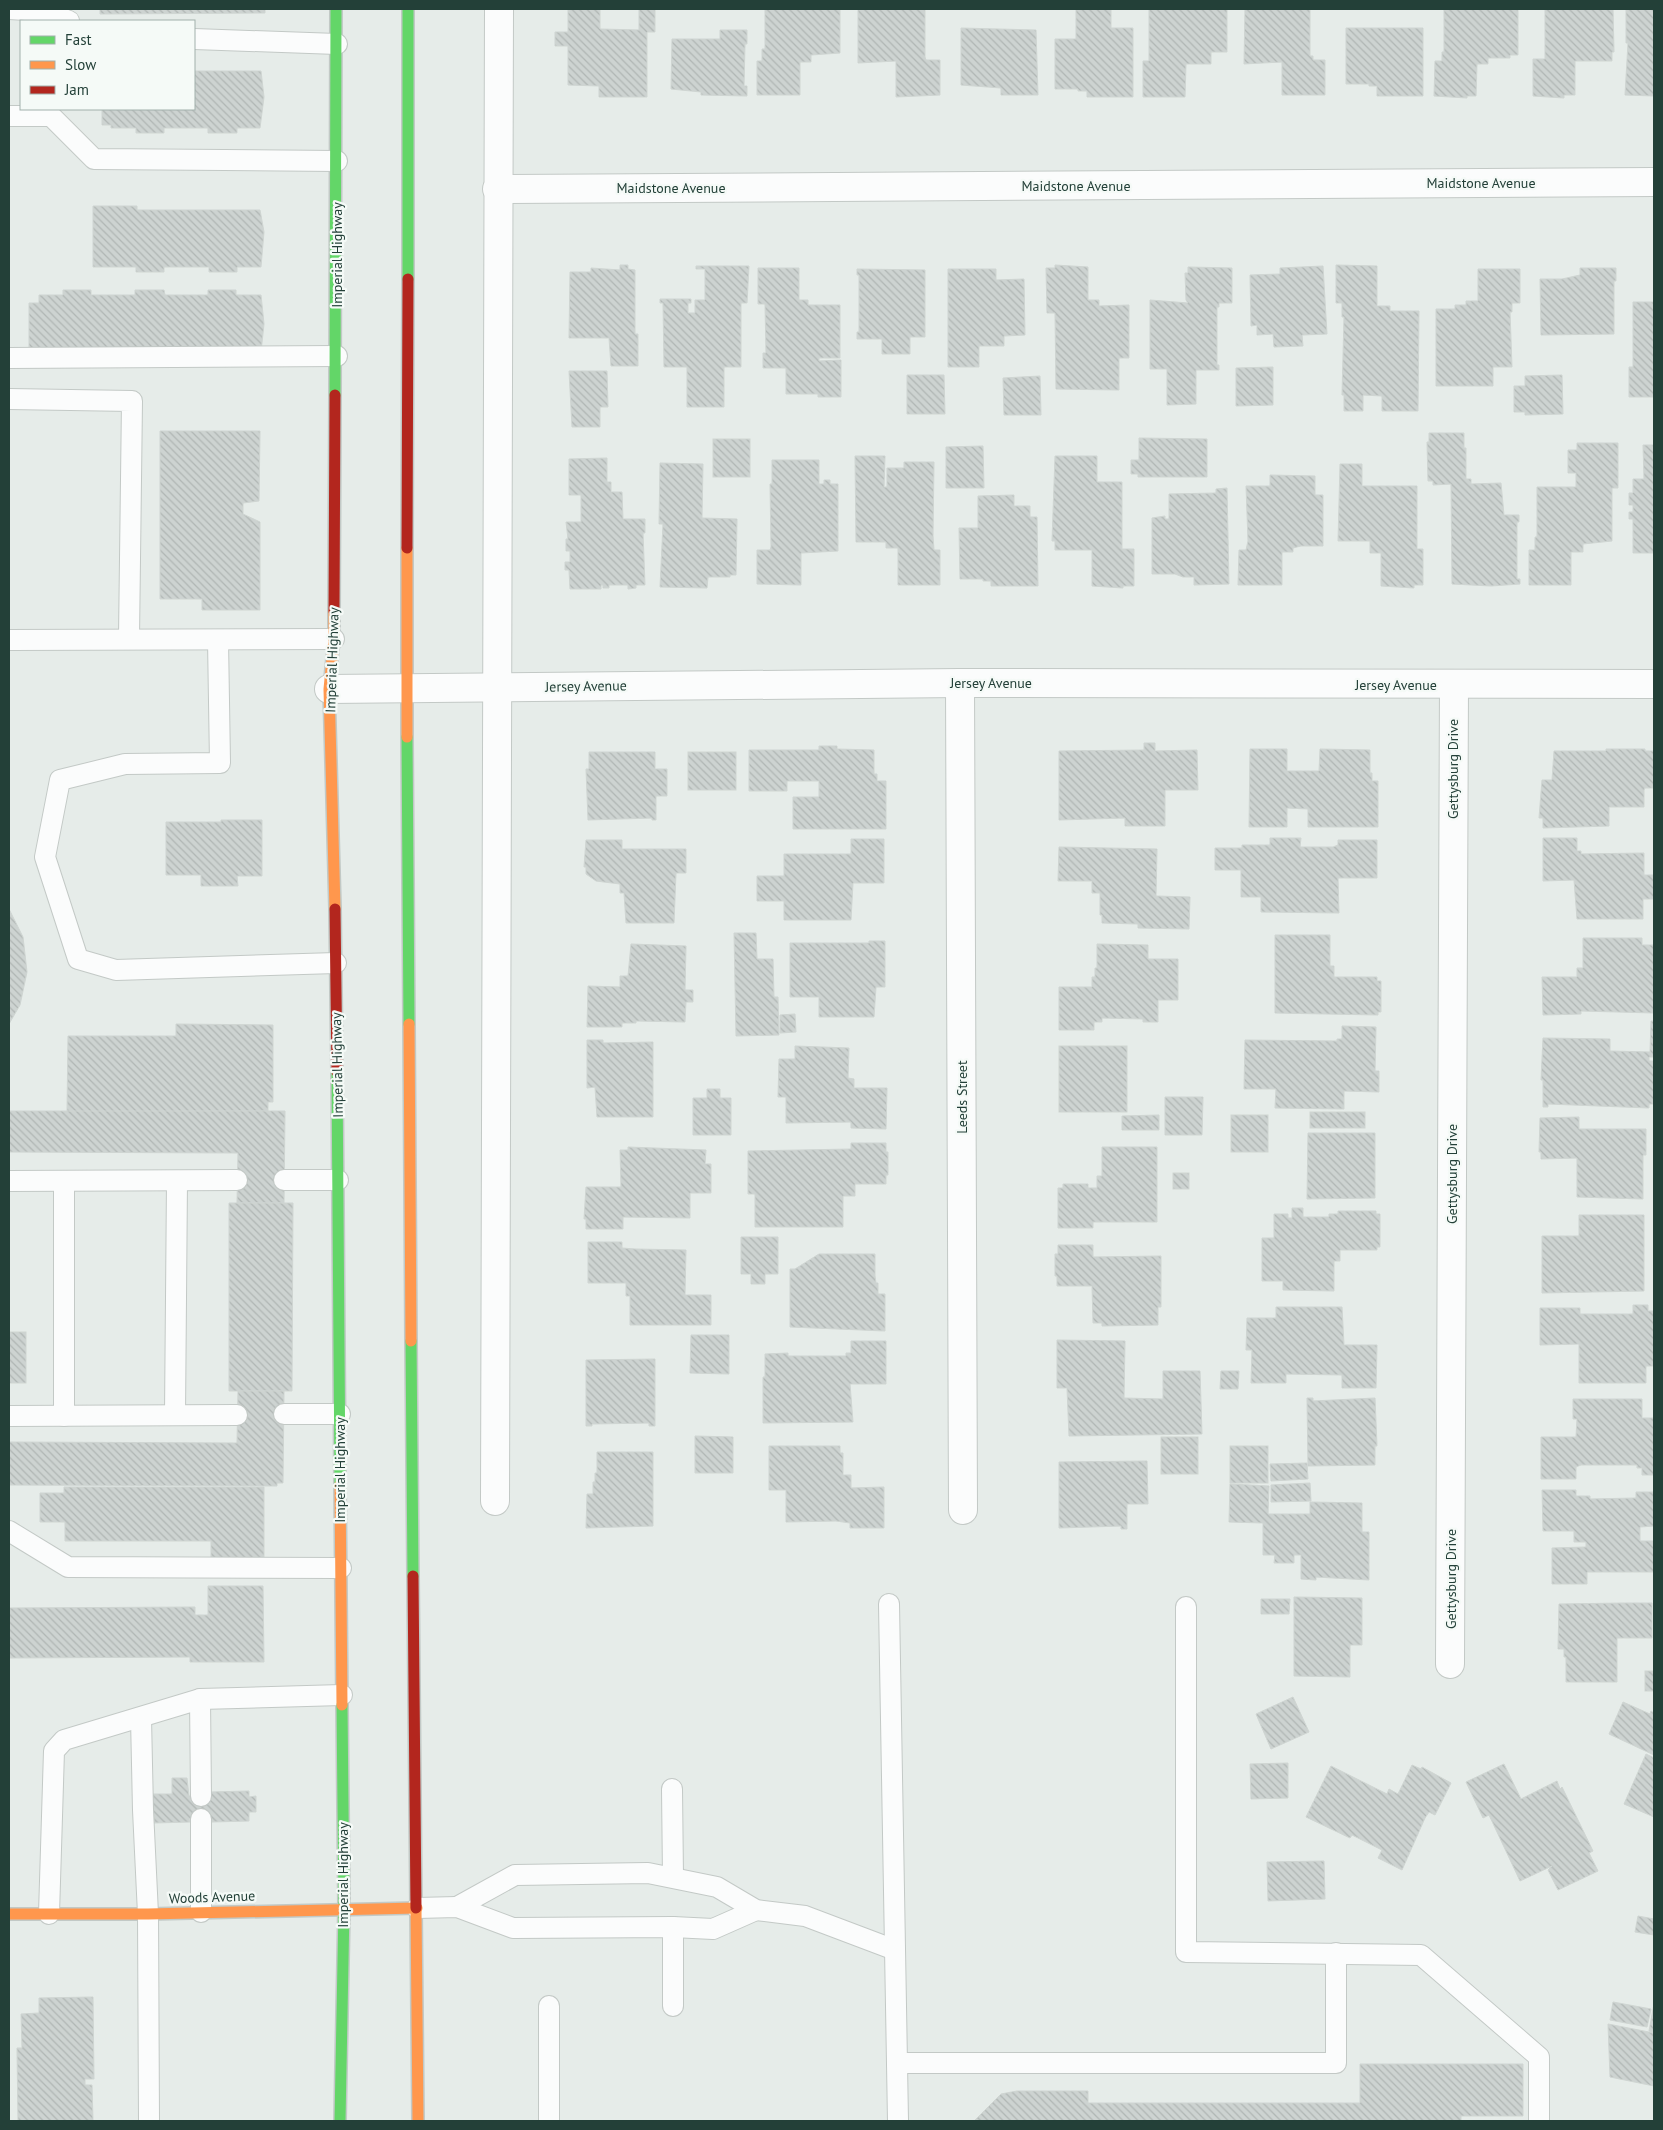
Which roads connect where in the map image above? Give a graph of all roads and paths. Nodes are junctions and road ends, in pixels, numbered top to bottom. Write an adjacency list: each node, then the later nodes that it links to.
1 (9, 9): 5 (lane)
2 (336, 9): 8 (main road, Imperial Highway)
3 (408, 9): 23 (main road)
4 (499, 9): 12 (street)
5 (43, 10): 6 (lane)
6 (67, 20)
7 (195, 39): 8 (lane)
8 (337, 44): 10 (main road, Imperial Highway)
9 (9, 116): 10 (lane)
10 (337, 161): 13 (main road, Imperial Highway)
11 (1654, 182): 12 (street, Maidstone Avenue)
12 (497, 190): 24 (street)
13 (337, 356): 14 (lane); 17 (main road, Imperial Highway)
14 (9, 358)
15 (9, 399): 16 (lane)
16 (129, 638): 18 (lane); 19 (lane)
17 (334, 639): 19 (lane); 25 (main road, Imperial Highway)
18 (9, 640)
19 (218, 640): 26 (lane)
20 (960, 683): 22 (street, Jersey Avenue); 24 (street, Jersey Avenue); 40 (street, Leeds Street)
21 (1654, 684): 22 (street, Jersey Avenue)
22 (1454, 685): 45 (street, Gettysburg Drive)
23 (407, 687): 24 (street, Jersey Avenue); 25 (street, Jersey Avenue); 55 (main road)
24 (497, 687): 39 (street)
25 (328, 689): 26 (main road, Imperial Highway)
26 (336, 963): 29 (main road, Imperial Highway)
27 (237, 1180): 32 (lane)
28 (284, 1180): 29 (lane)
29 (338, 1180): 34 (main road, Imperial Highway)
30 (9, 1181): 31 (lane)
31 (64, 1181): 32 (lane); 38 (lane)
32 (177, 1181): 35 (lane)
33 (284, 1414): 34 (lane)
34 (340, 1414): 42 (main road, Imperial Highway)
35 (175, 1415): 36 (lane); 38 (lane)
36 (237, 1415)
37 (9, 1416): 38 (lane)
38 (64, 1416)
39 (495, 1501)
40 (963, 1510)
41 (9, 1531): 42 (lane)
42 (341, 1568): 46 (main road, Imperial Highway)
43 (889, 1604): 62 (lane)
44 (1186, 1607): 63 (lane)
45 (1450, 1664)
46 (342, 1695): 47 (lane); 54 (main road, Imperial Highway)
47 (200, 1699): 48 (lane); 50 (lane)
48 (141, 1718): 59 (lane); 60 (lane)
49 (672, 1788): 52 (lane)
50 (201, 1796)
51 (201, 1819): 57 (lane)
52 (673, 1878): 53 (lane); 56 (lane)
53 (457, 1907): 55 (lane); 61 (lane)
54 (344, 1908): 55 (main road, Woods Avenue); 57 (main road, Woods Avenue); 68 (main road, Imperial Highway)
55 (417, 1908): 69 (main road)
56 (756, 1910): 61 (lane); 62 (lane)
57 (201, 1912): 60 (main road, Woods Avenue)
58 (9, 1914): 59 (main road, Woods Avenue)
59 (49, 1914): 60 (main road, Woods Avenue)
60 (148, 1914): 67 (lane)
61 (673, 1927): 65 (lane)
62 (895, 1950): 66 (lane)
63 (1336, 1953): 66 (lane); 72 (lane)
64 (549, 2006): 70 (lane)
65 (673, 2006)
66 (897, 2063): 71 (lane)
67 (149, 2121)
68 (340, 2121)
69 (418, 2121)
70 (549, 2121)
71 (898, 2121)
72 (1539, 2121)

